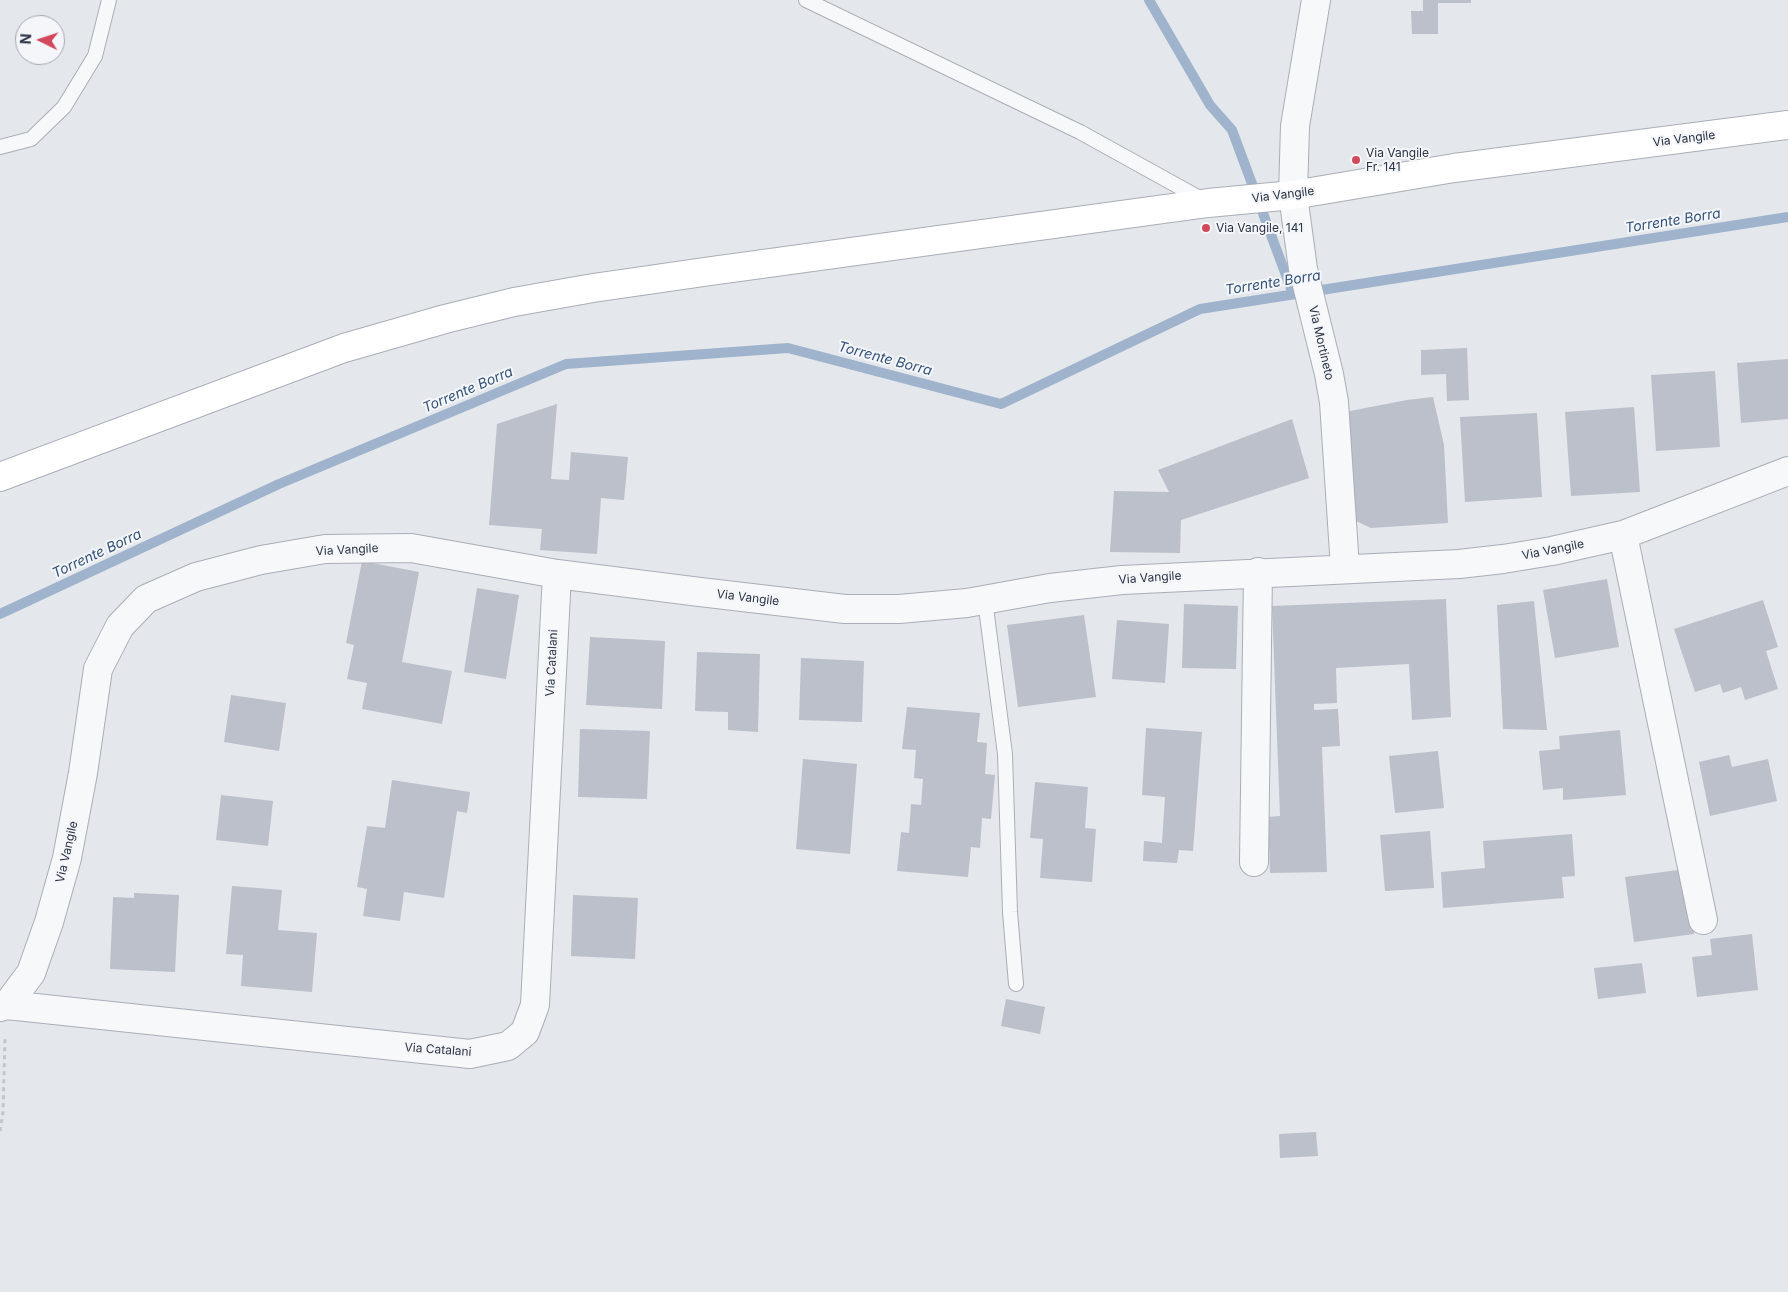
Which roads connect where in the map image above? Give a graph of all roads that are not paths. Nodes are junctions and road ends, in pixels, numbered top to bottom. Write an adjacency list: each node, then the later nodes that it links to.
1 (109, 0): 5 (lane)
2 (806, 0): 7 (lane)
3 (1316, 0): 6 (street, Via Mortineto)
4 (1788, 125): 6 (street, Via Vangile)
5 (0, 147)
6 (1293, 195): 7 (street, Via Vangile); 11 (street, Via Mortineto)
7 (1208, 203): 9 (street, Via Vangile)
8 (1788, 471): 10 (street, Via Vangile)
9 (0, 477)
10 (1623, 535): 11 (street, Via Vangile); 16 (street)
11 (1345, 568): 12 (street, Via Vangile)
12 (1258, 572): 14 (street, Via Vangile); 15 (street)
13 (557, 574): 14 (street, Via Vangile); 18 (street, Via Vangile); 18 (street, Via Catalani)
14 (985, 600): 17 (lane)
15 (1254, 862)
16 (1703, 920)
17 (1016, 984)
18 (3, 1006)

